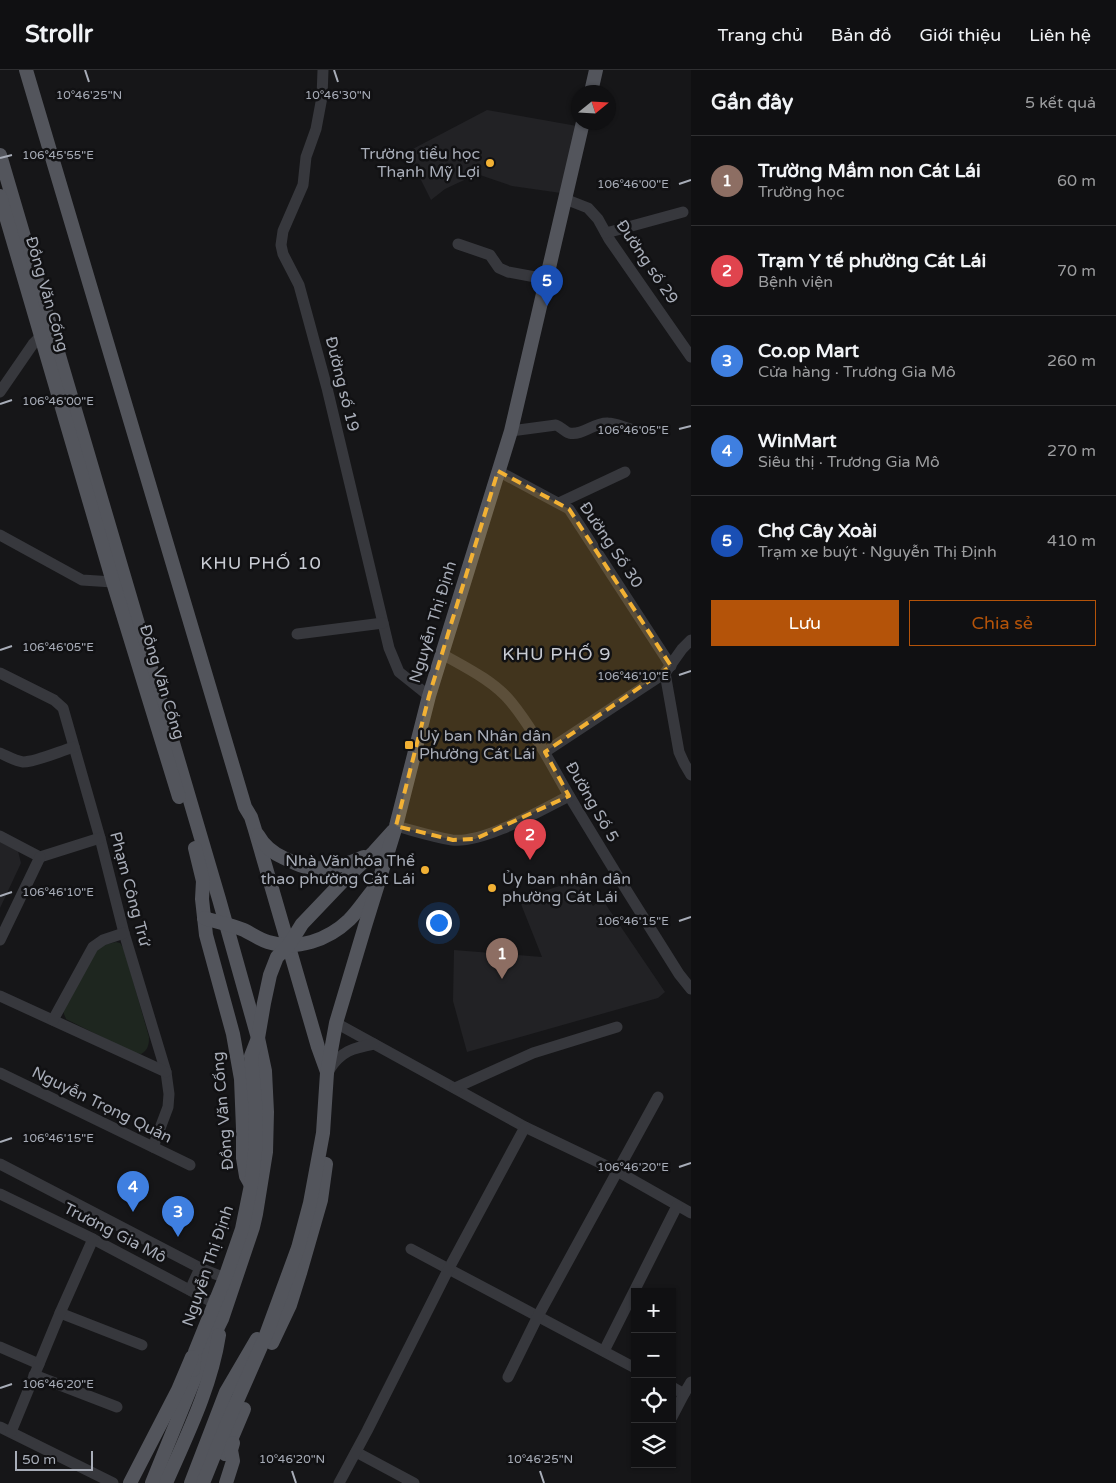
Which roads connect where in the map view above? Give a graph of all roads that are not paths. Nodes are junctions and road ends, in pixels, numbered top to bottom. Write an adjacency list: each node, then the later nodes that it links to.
1 (26, 70): 17 (main road)
2 (33, 70): 17 (main road)
3 (323, 70): 25 (street, Đường số 19)
4 (596, 70): 5 (main road)
5 (593, 85)
6 (581, 130): 9 (main road, Nguyễn Thị Định)
7 (0, 155): 14 (main road, Đồng Văn Cống)
8 (0, 196): 14 (main road, Đồng Văn Cống)
9 (564, 199): 11 (street, Đường số 29); 13 (main road, Nguyễn Thị Định)
10 (683, 212): 11 (street)
11 (606, 232): 15 (street, Đường số 29)
12 (458, 244): 13 (street)
13 (546, 279): 19 (main road, Nguyễn Thị Định)
14 (46, 331): 16 (street); 24 (main road, Đồng Văn Cống); 42 (main road, Đồng Văn Cống)
15 (691, 357)
16 (0, 392)
17 (129, 403): 38 (main road)
18 (630, 429): 19 (street)
19 (511, 432): 20 (main road, Nguyễn Thị Định)
20 (498, 471): 22 (street, Đường Số 30); 28 (main road, Nguyễn Thị Định)
21 (625, 472): 22 (street)
22 (559, 504): 29 (street, Đường Số 30)
23 (0, 535): 24 (street)
24 (113, 582): 42 (main road, Đồng Văn Cống)
25 (383, 623): 26 (street); 31 (street, Đường số 19)
26 (297, 634)
27 (691, 640): 29 (street)
28 (442, 654): 31 (main road, Nguyễn Thị Định); 33 (street, Đường Số 5)
29 (668, 669): 33 (street); 35 (street)
30 (0, 673): 32 (street, Phạm Công Trứ)
31 (429, 696): 39 (main road, Nguyễn Thị Định)
32 (74, 747): 34 (street); 41 (street, Phạm Công Trứ)
33 (545, 752): 37 (street, Đường Số 5)
34 (0, 753)
35 (687, 761): 36 (street)
36 (691, 775)
37 (569, 796): 39 (street); 54 (street, Đường Số 5)
38 (252, 824): 43 (main road); 53 (main road)
39 (396, 826): 43 (main road, Nguyễn Thị Định); 46 (main road, Nguyễn Thị Định)
40 (0, 836): 44 (street)
41 (100, 838): 44 (street); 51 (street, Phạm Công Trứ)
42 (201, 852): 45 (main road, Đồng Văn Cống); 47 (main road, Đồng Văn Cống)
43 (374, 852): 53 (main road, Nguyễn Thị Định)
44 (40, 857): 52 (street)
45 (203, 881): 48 (main road, Đồng Văn Cống); 49 (main road)
46 (378, 884): 53 (main road); 58 (main road, Nguyễn Thị Định)
47 (219, 899): 49 (main road, Đồng Văn Cống); 50 (main road)
48 (204, 918): 49 (main road); 73 (main road, Đồng Văn Cống)
49 (226, 924): 50 (main road); 60 (main road, Đồng Văn Cống)
50 (245, 931): 53 (main road)
51 (124, 933): 57 (street); 62 (street, Phạm Công Trứ)
52 (0, 940)
53 (289, 945): 60 (main road, Nguyễn Thị Định); 63 (main road)
54 (685, 972): 55 (street, Đường Số 5)
55 (691, 989)
56 (0, 996): 57 (street)
57 (53, 1020): 62 (street)
58 (336, 1023): 61 (street); 63 (main road, Nguyễn Thị Định)
59 (617, 1027): 65 (street)
60 (258, 1038): 73 (main road, Nguyễn Thị Định)
61 (374, 1044): 63 (street); 65 (street)
62 (166, 1072): 69 (street, Phạm Công Trứ)
63 (327, 1073): 68 (main road, Nguyễn Thị Định)
64 (0, 1074): 69 (street, Nguyễn Trọng Quản)
65 (455, 1088): 67 (street)
66 (658, 1097): 72 (street)
67 (524, 1127): 72 (street); 80 (street)
68 (324, 1133): 83 (main road, Nguyễn Thị Định); 102 (main road, Nguyễn Thị Định)
69 (154, 1147): 71 (street, Nguyễn Trọng Quản)
70 (0, 1164): 79 (street, Trương Gia Mô)
71 (190, 1165)
72 (617, 1171): 75 (street); 86 (street)
73 (256, 1186): 81 (main road, Nguyễn Thị Định)
74 (0, 1194): 77 (street, Trương Gia Mô)
75 (677, 1206): 76 (street); 89 (street)
76 (691, 1213)
77 (93, 1239): 82 (street, Trương Gia Mô); 85 (street)
78 (411, 1249): 80 (street)
79 (200, 1268): 81 (street, Trương Gia Mô); 82 (street)
80 (448, 1270): 86 (street); 104 (street)
81 (230, 1280): 84 (main road, Nguyễn Thị Định)
82 (190, 1290): 84 (street, Trương Gia Mô)
83 (283, 1293): 102 (main road, Nguyễn Thị Định); 110 (main road, Nguyễn Thị Định)
84 (220, 1310): 90 (main road, Nguyễn Thị Định); 97 (main road, Nguyễn Thị Định); 109 (main road, Nguyễn Thị Định)
85 (60, 1313): 87 (street); 91 (street)
86 (538, 1316): 89 (street); 95 (street)
87 (142, 1345)
88 (0, 1347): 91 (street)
89 (604, 1351): 92 (street)
90 (195, 1352): 93 (main road, Nguyễn Thị Định); 106 (main road)
91 (39, 1364): 94 (street)
92 (631, 1366)
93 (192, 1372): 97 (main road); 107 (main road, Nguyễn Thị Định)
94 (34, 1375): 100 (street); 103 (street)
95 (508, 1377)
96 (691, 1382): 99 (street)
97 (190, 1390): 108 (main road, Nguyễn Thị Định)
98 (676, 1390): 99 (street)
99 (684, 1394): 101 (street)
100 (117, 1407)
101 (676, 1409)
102 (231, 1427): 111 (main road, Nguyễn Thị Định); 112 (main road, Nguyễn Thị Định); 113 (main road)
103 (5, 1430): 105 (street)
104 (356, 1452): 114 (street); 115 (street)
105 (113, 1483)
106 (130, 1483)
107 (145, 1483)
108 (152, 1483)
109 (166, 1483)
110 (190, 1483)
111 (204, 1483)
112 (213, 1483)
113 (226, 1483)
114 (339, 1483)
115 (414, 1483)

